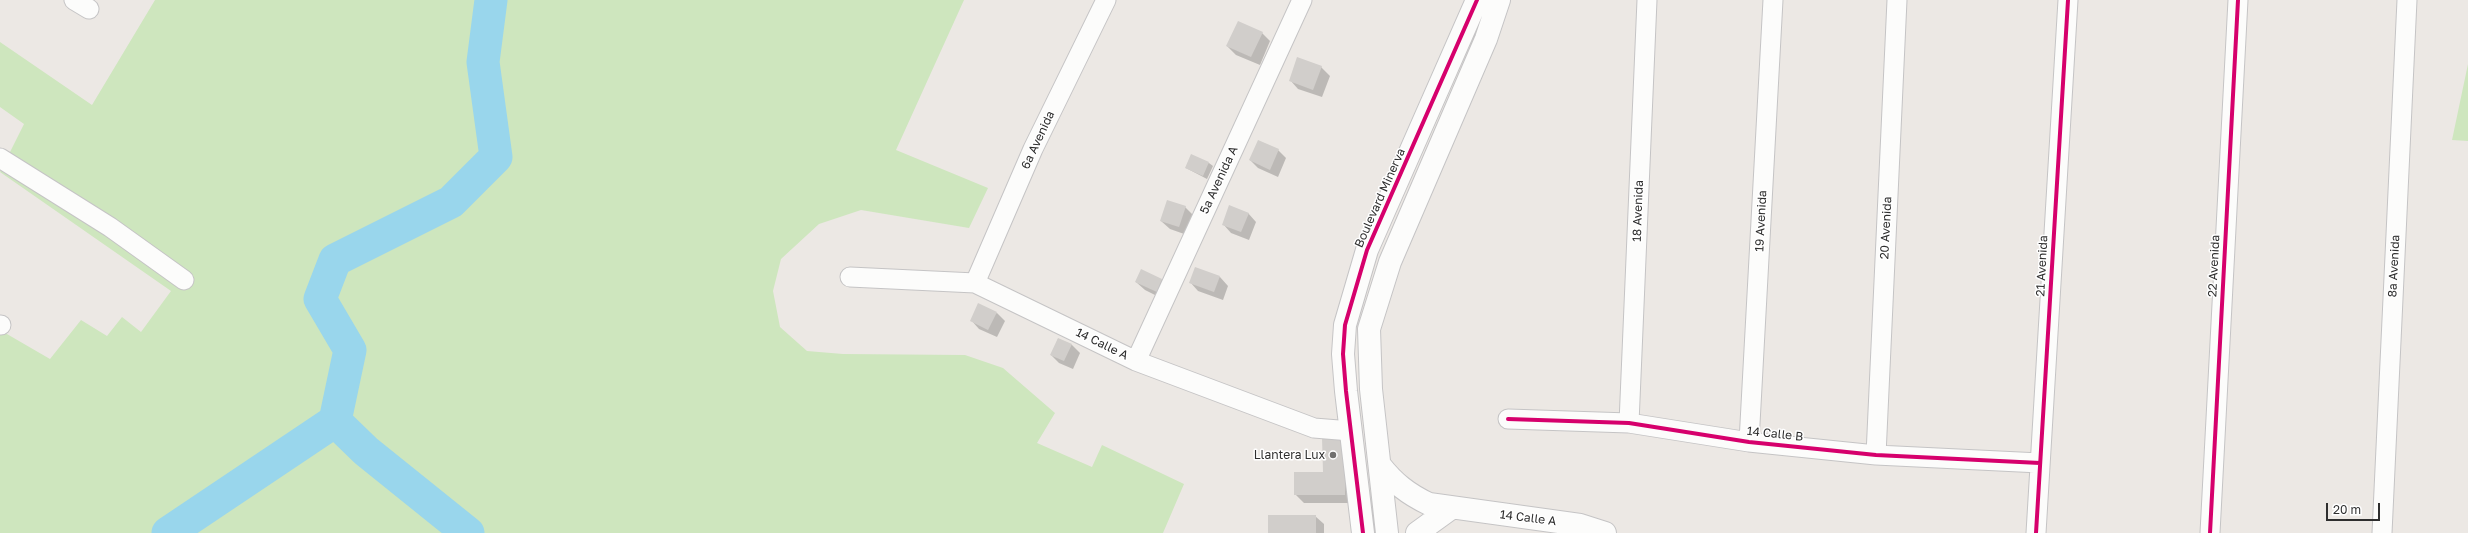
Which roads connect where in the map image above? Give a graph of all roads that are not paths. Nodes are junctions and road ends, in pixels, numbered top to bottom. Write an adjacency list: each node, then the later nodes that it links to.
1 (1106, 0): 14 (street, 6a Avenida)
2 (1302, 0): 15 (street, 5a Avenida A)
3 (1477, 0): 18 (street, Boulevard Minerva)
4 (1499, 0): 22 (street)
5 (1647, 0): 17 (street, 18 Avenida)
6 (1773, 0): 19 (street, 19 Avenida)
7 (1897, 0): 20 (street, 20 Avenida)
8 (2068, 0): 21 (street, 21 Avenida)
9 (2238, 0): 29 (street, 22 Avenida)
10 (2407, 0): 30 (street, 8a Avenida)
11 (0, 158): 13 (street)
12 (850, 277): 14 (street, 14 Calle A)
13 (184, 280)
14 (975, 283): 15 (street, 14 Calle A)
15 (1136, 361): 18 (street, 14 Calle A)
16 (1508, 419): 17 (street, 14 Calle B)
17 (1629, 422): 19 (street, 14 Calle B)
18 (1351, 431): 24 (street, Boulevard Minerva)
19 (1749, 442): 20 (street, 14 Calle B)
20 (1876, 455): 21 (street, 14 Calle B)
21 (2040, 463): 28 (street, 21 Avenida)
22 (1380, 465): 23 (street, 14 Calle A); 25 (street)
23 (1450, 509): 26 (street); 27 (street, 14 Calle A)
24 (1362, 533)
25 (1387, 533)
26 (1417, 533)
27 (1605, 533)
28 (2036, 533)
29 (2210, 533)
30 (2382, 533)

